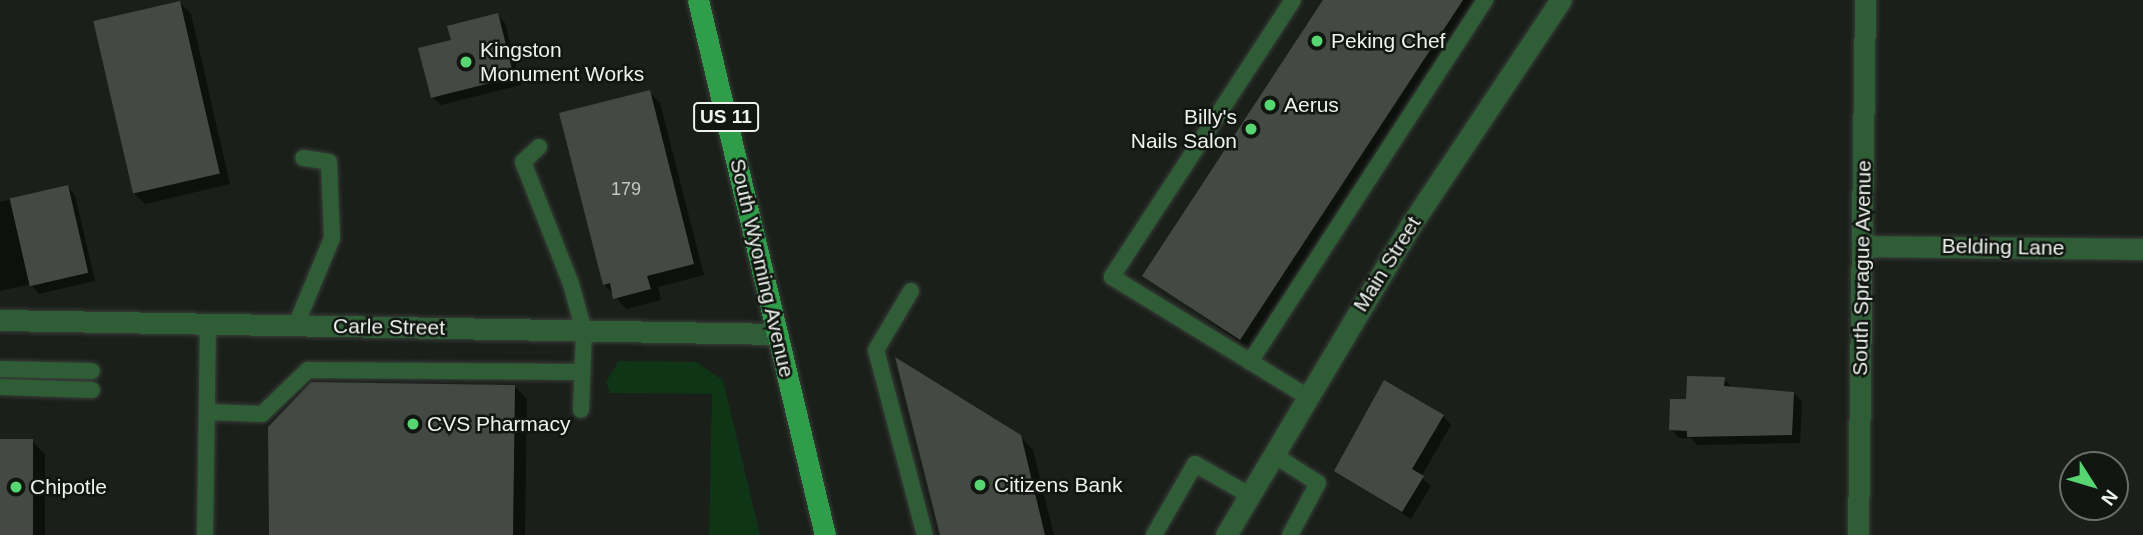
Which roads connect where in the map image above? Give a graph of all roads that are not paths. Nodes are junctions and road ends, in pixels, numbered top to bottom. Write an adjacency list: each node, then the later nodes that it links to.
1 (698, 0): 15 (main road, South Wyoming Avenue / US 11)
2 (1293, 0): 16 (lane)
3 (1485, 0): 16 (lane)
4 (1561, 0): 22 (street, Main Street)
5 (1865, 0): 8 (street, South Sprague Avenue)
6 (539, 146): 14 (lane)
7 (303, 158): 13 (lane)
8 (1862, 246): 9 (street, Belding Lane); 33 (street, South Sprague Avenue)
9 (2143, 249)
10 (911, 291): 29 (lane)
11 (0, 320): 12 (street, Carle Street)
12 (208, 324): 13 (street, Carle Street); 24 (lane)
13 (296, 325): 14 (street, Carle Street)
14 (584, 331): 15 (street, Carle Street); 19 (lane)
15 (777, 334): 28 (main road, South Wyoming Avenue / US 11)
16 (1250, 362): 22 (lane)
17 (0, 369): 18 (lane)
18 (92, 371)
19 (581, 372): 23 (lane); 24 (lane)
20 (0, 387): 21 (lane)
21 (92, 390)
22 (1308, 397): 25 (street, Main Street)
23 (581, 410)
24 (207, 412): 27 (lane)
25 (1273, 455): 26 (street, Main Street); 32 (lane)
26 (1249, 495): 30 (lane); 31 (street, Main Street)
27 (205, 535)
28 (825, 535)
29 (925, 535)
30 (1154, 535)
31 (1226, 535)
32 (1290, 535)
33 (1858, 535)

